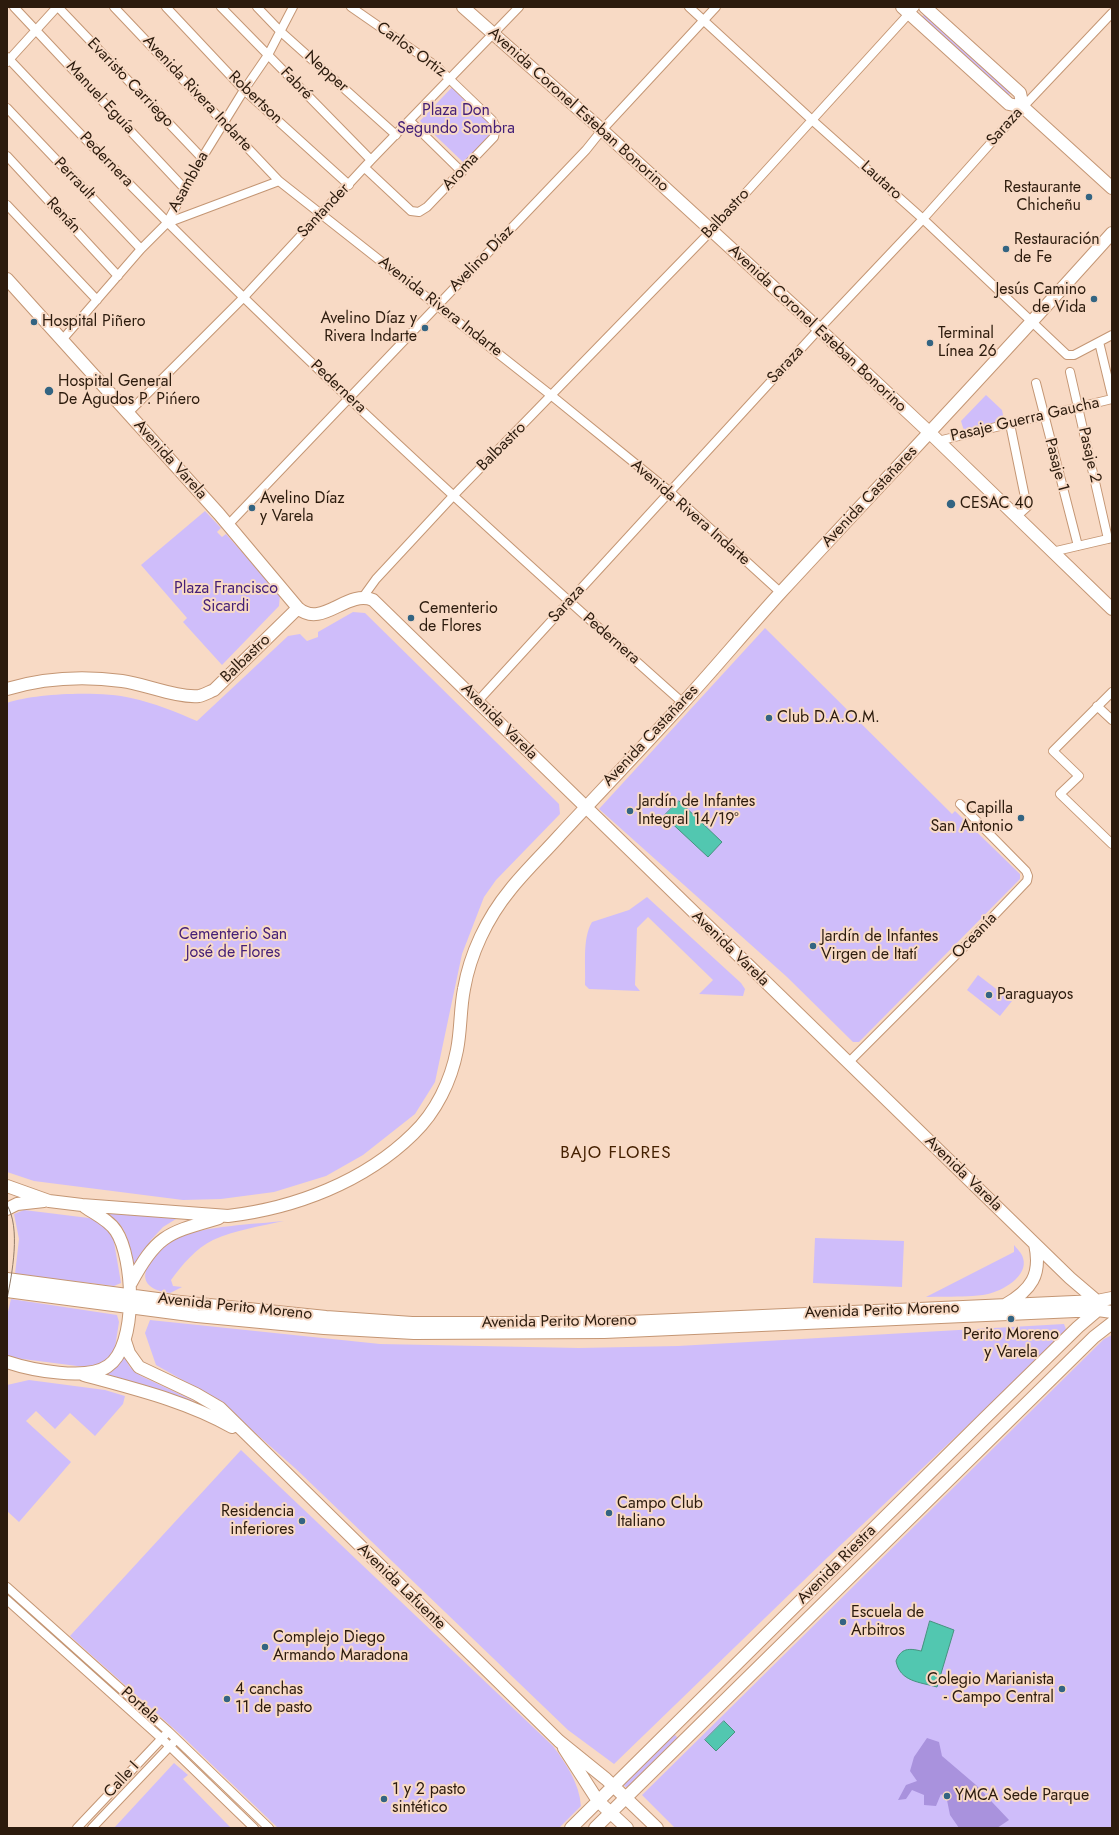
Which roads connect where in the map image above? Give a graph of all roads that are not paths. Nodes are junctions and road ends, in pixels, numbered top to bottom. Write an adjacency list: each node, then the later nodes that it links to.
1 (14, 7): 17 (street, Manuel Eguía)
2 (58, 7): 17 (street); 33 (street, Evaristo Carriego)
3 (114, 7): 28 (street, Avenida Rivera Indarte)
4 (166, 7): 23 (street, Robertson)
5 (222, 7): 20 (street, Fabré)
6 (258, 7): 18 (street, Nepper)
7 (293, 7): 18 (street, Asamblea)
8 (351, 7): 22 (street, Carlos Ortiz)
9 (463, 7): 19 (main road, Avenida Coronel Esteban Bonorino)
10 (519, 7): 19 (street, Santander)
11 (689, 7): 16 (street, Lautaro)
12 (716, 7): 16 (street, Avelino Díaz)
13 (925, 7): 24 (main road)
14 (909, 9): 24 (main road); 26 (street, Balbastro)
15 (1112, 13): 24 (street, Saraza)
16 (704, 20): 26 (street, Lautaro); 30 (street, Avelino Díaz)
17 (36, 30): 21 (street); 40 (street, Manuel Eguía)
18 (280, 30): 20 (street, Asamblea); 31 (street, Nepper)
19 (494, 34): 22 (street, Santander); 30 (main road, Avenida Coronel Esteban Bonorino)
20 (268, 55): 23 (street, Asamblea); 34 (street, Fabré)
21 (8, 59): 44 (street, Pedernera)
22 (451, 80): 27 (street, Santander); 29 (street, Carlos Ortiz)
23 (244, 90): 28 (street, Asamblea); 38 (street, Robertson)
24 (1023, 107): 39 (main road); 43 (street, Saraza)
25 (7, 108): 47 (street, Perrault)
26 (812, 120): 43 (street, Lautaro); 45 (street, Balbastro)
27 (410, 122): 31 (street, Santander); 36 (street)
28 (224, 123): 33 (street, Asamblea); 37 (street, Avenida Rivera Indarte)
29 (496, 127): 36 (street, Aroma)
30 (602, 130): 45 (main road, Avenida Coronel Esteban Bonorino); 52 (street, Avelino Díaz)
31 (396, 135): 34 (street, Santander)
32 (7, 156): 48 (street, Renán)
33 (202, 158): 40 (street, Asamblea)
34 (371, 160): 35 (street, Santander)
35 (365, 168): 36 (street, Aroma); 38 (street, Santander)
36 (462, 172)
37 (279, 181): 42 (street, Avenida Rivera Indarte); 44 (street)
38 (349, 185): 42 (street, Santander)
39 (1112, 188)
40 (185, 189): 44 (street, Asamblea)
41 (7, 205): 51 (street)
42 (321, 214): 50 (street, Santander); 52 (street, Avenida Rivera Indarte)
43 (923, 219): 53 (street, Lautaro); 54 (street, Saraza)
44 (166, 223): 47 (street, Asamblea); 50 (street, Pedernera)
45 (711, 231): 54 (main road, Avenida Coronel Esteban Bonorino); 60 (street, Balbastro)
46 (1112, 233): 53 (main road, Avenida Castañares)
47 (141, 249): 48 (street, Asamblea)
48 (118, 276): 51 (street, Asamblea)
49 (8, 283): 56 (main road, Avenida Varela)
50 (244, 297): 61 (street, Pedernera); 64 (street, Santander)
51 (97, 300): 56 (street, Asamblea)
52 (438, 305): 60 (street, Avenida Rivera Indarte); 61 (street, Avelino Díaz)
53 (1033, 321): 57 (street, Lautaro); 67 (main road, Avenida Castañares)
54 (818, 329): 67 (main road, Avenida Coronel Esteban Bonorino); 68 (street, Saraza)
55 (1112, 335): 57 (street)
56 (62, 340): 64 (main road, Avenida Varela)
57 (1098, 342): 62 (street)
58 (1070, 372): 63 (street, Pasaje 2)
59 (1036, 383): 65 (street, Pasaje 1)
60 (552, 396): 68 (street, Avenida Rivera Indarte); 69 (street, Balbastro)
61 (349, 397): 69 (street, Pedernera); 71 (street, Avelino Díaz)
62 (1112, 398): 63 (street, Pasaje Guerra Gaucha)
63 (1078, 407): 65 (street, Pasaje Guerra Gaucha); 72 (street, Pasaje 2)
64 (127, 414): 71 (main road, Avenida Varela)
65 (1044, 416): 66 (street, Pasaje Guerra Gaucha); 73 (street, Pasaje 1)
66 (1010, 424): 67 (street, Pasaje Guerra Gaucha); 70 (street)
67 (934, 437): 70 (main road, Avenida Coronel Esteban Bonorino); 75 (main road, Avenida Castañares)
68 (669, 491): 75 (street, Avenida Rivera Indarte); 77 (street, Saraza)
69 (454, 496): 76 (street, Balbastro); 77 (street, Pedernera)
70 (1016, 517): 74 (main road, Avenida Coronel Esteban Bonorino)
71 (228, 525): 78 (main road, Avenida Varela)
72 (1110, 538): 73 (street)
73 (1078, 546): 74 (street)
74 (1052, 552): 79 (main road, Avenida Coronel Esteban Bonorino)
75 (780, 592): 83 (main road, Avenida Castañares)
76 (363, 597): 78 (main road); 82 (main road, Avenida Varela)
77 (569, 602): 82 (street, Saraza); 83 (street, Pedernera)
78 (298, 608): 80 (main road, Balbastro)
79 (1112, 609)
80 (7, 689)
81 (1112, 692): 84 (street)
82 (478, 701): 87 (main road, Avenida Varela)
83 (683, 703): 87 (main road, Avenida Castañares)
84 (1097, 706): 85 (street); 88 (street)
85 (1112, 720)
86 (960, 804): 89 (street, Oceanía)
87 (585, 808): 89 (main road, Avenida Varela); 94 (main road, Avenida Castañares)
88 (1112, 844)
89 (848, 1063): 95 (main road, Avenida Varela)
90 (7, 1186): 91 (main road)
91 (49, 1201): 92 (main road); 93 (main road)
92 (82, 1205): 94 (main road, Avenida Castañares); 97 (main road)
93 (7, 1209)
94 (228, 1216): 97 (main road, Avenida Castañares)
95 (1035, 1244): 100 (main road); 101 (main road, Avenida Varela)
96 (7, 1279): 97 (main road, Avenida Perito Moreno)
97 (130, 1289): 100 (main road, Avenida Perito Moreno); 102 (main road)
98 (7, 1291): 102 (main road, Avenida Perito Moreno)
99 (1112, 1298): 101 (main road, Avenida Perito Moreno)
100 (1003, 1306): 101 (main road, Avenida Perito Moreno)
101 (1098, 1306): 103 (main road, Avenida Perito Moreno); 104 (main road, Avenida Perito Moreno); 106 (main road, Avenida Riestra)
102 (129, 1307): 103 (main road, Avenida Perito Moreno); 107 (main road)
103 (1071, 1312): 106 (main road)
104 (1112, 1312)
105 (1112, 1323): 113 (main road, Avenida Riestra)
106 (1078, 1327): 112 (main road, Avenida Riestra)
107 (125, 1341): 111 (main road); 114 (main road, Avenida Lafuente)
108 (7, 1362): 109 (main road)
109 (24, 1368): 110 (main road); 111 (main road)
110 (7, 1373)
111 (79, 1373): 114 (main road, Avenida Lafuente)
112 (985, 1418): 113 (main road); 122 (main road, Avenida Riestra)
113 (998, 1431): 123 (main road, Avenida Riestra)
114 (244, 1433): 120 (main road, Avenida Lafuente)
115 (7, 1587): 117 (street, Portela)
116 (7, 1600): 118 (street, Portela)
117 (168, 1731): 118 (street, Calle I); 119 (street, Portela)
118 (161, 1738): 121 (street, Portela); 126 (street, Calle I)
119 (176, 1739): 121 (street, Calle I); 129 (street, Portela)
120 (559, 1741): 122 (main road, Avenida Lafuente); 124 (main road, Avenida Lafuente)
121 (170, 1747): 127 (street, Calle I); 128 (street, Portela)
122 (614, 1786): 123 (main road, Avenida Lafuente); 124 (main road, Avenida Riestra)
123 (627, 1798): 125 (main road, Avenida Riestra); 133 (main road, Avenida Lafuente)
124 (598, 1801): 125 (main road, Avenida Lafuente); 130 (main road, Avenida Riestra)
125 (610, 1813): 131 (main road, Avenida Riestra); 132 (main road, Avenida Lafuente)
126 (77, 1828)
127 (92, 1828)
128 (254, 1828)
129 (269, 1828)
130 (571, 1828)
131 (595, 1828)
132 (627, 1828)
133 (657, 1828)

